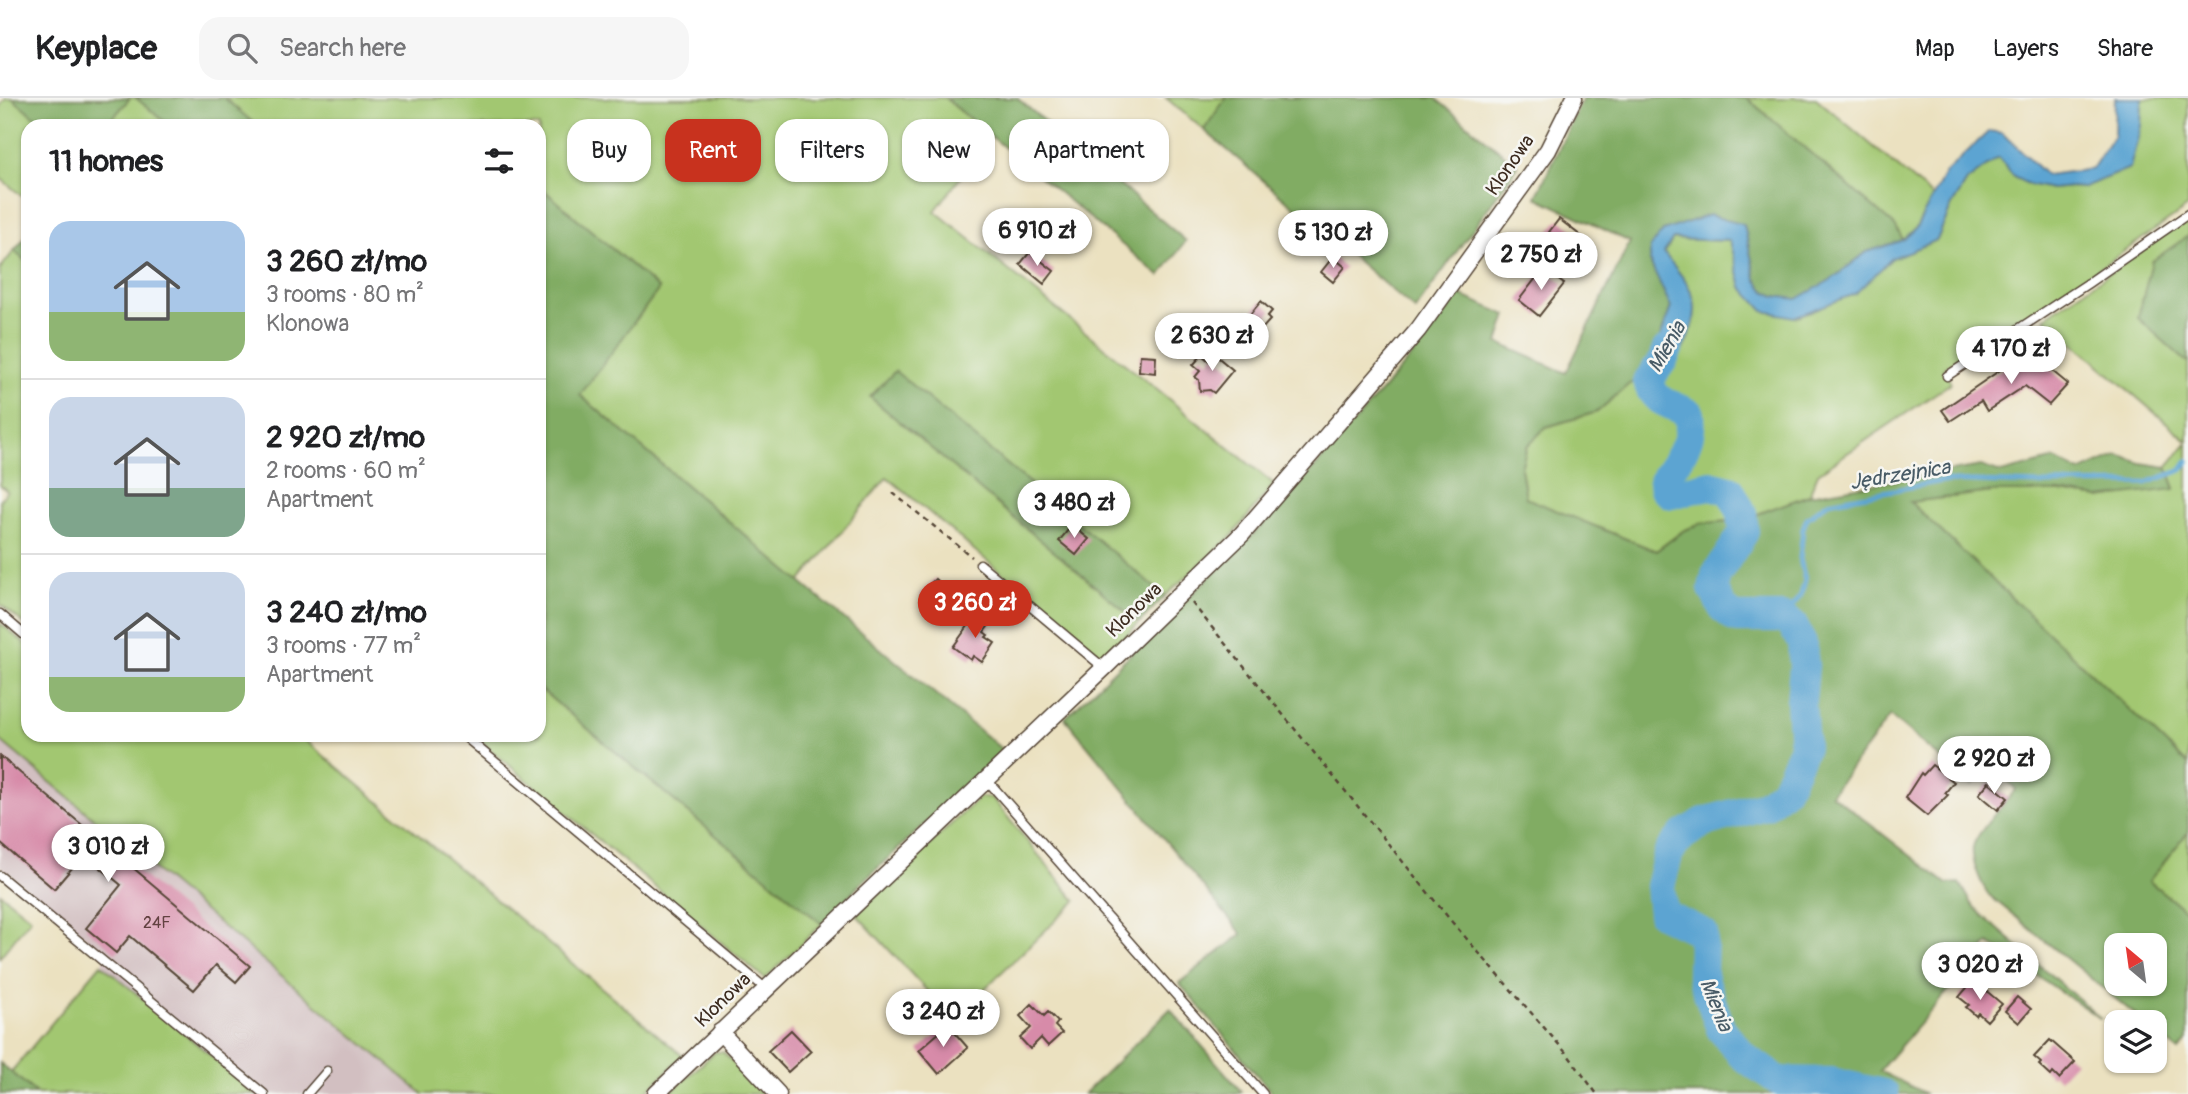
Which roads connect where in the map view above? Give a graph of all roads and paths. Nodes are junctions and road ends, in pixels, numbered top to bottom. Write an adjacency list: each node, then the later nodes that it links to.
1 (1574, 98): 6 (street, Klonowa)
2 (2188, 214): 3 (lane)
3 (1947, 376)
4 (893, 493): 5 (path)
5 (980, 564): 9 (lane)
6 (1183, 592): 9 (street, Klonowa); 21 (path)
7 (0, 614): 8 (lane)
8 (21, 632)
9 (1104, 668): 11 (street, Klonowa)
10 (472, 742): 13 (lane)
11 (987, 779): 13 (street, Klonowa); 20 (lane)
12 (0, 876): 16 (lane)
13 (765, 988): 14 (street, Klonowa)
14 (720, 1032): 18 (street, Klonowa); 19 (street)
15 (327, 1071): 17 (lane)
16 (264, 1094)
17 (307, 1094)
18 (656, 1094)
19 (778, 1094)
20 (1263, 1094)
21 (1597, 1094)

